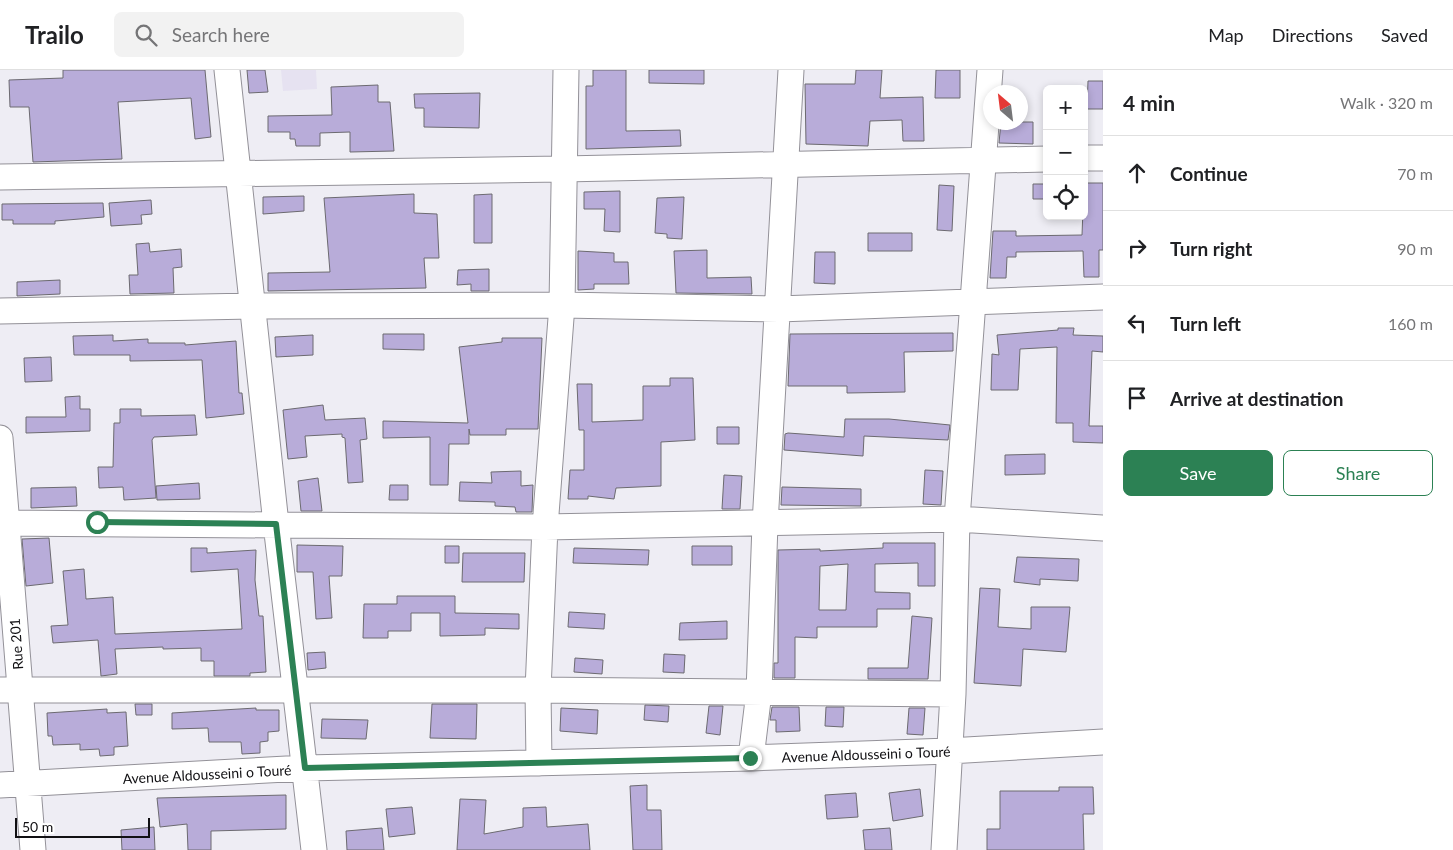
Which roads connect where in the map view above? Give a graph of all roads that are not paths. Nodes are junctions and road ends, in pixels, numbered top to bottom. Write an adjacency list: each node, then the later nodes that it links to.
1 (227, 70): 11 (street)
2 (566, 70): 10 (street)
3 (791, 70): 9 (street)
4 (990, 70): 8 (street)
5 (1088, 158): 6 (street)
6 (1103, 158)
7 (1043, 159): 8 (street)
8 (985, 160): 9 (street); 14 (street)
9 (786, 163): 10 (street); 17 (street)
10 (563, 169): 11 (street); 15 (street)
11 (239, 173): 12 (street); 16 (street)
12 (0, 177)
13 (1103, 297): 14 (street)
14 (972, 302): 17 (street); 20 (street)
15 (562, 305): 16 (street); 17 (street); 24 (street)
16 (252, 306): 18 (street); 22 (street)
17 (779, 309): 23 (street)
18 (0, 311)
19 (0, 438): 21 (street, Rue 201)
20 (957, 519): 23 (street); 25 (street); 30 (street)
21 (3, 523): 22 (street); 27 (street, Rue 201)
22 (276, 524): 24 (street); 26 (street)
23 (765, 524): 24 (street); 29 (street)
24 (545, 527): 28 (street)
25 (1103, 528)
26 (296, 689): 27 (street); 28 (street); 35 (street)
27 (10, 690): 36 (street, Rue 201)
28 (538, 690): 29 (street); 34 (street)
29 (759, 692): 30 (street); 33 (street)
30 (953, 694): 32 (street)
31 (1103, 742): 32 (street, Avenue Aldousseini o Touré)
32 (948, 751): 33 (street, Avenue Aldousseini o Touré); 40 (street)
33 (750, 758): 34 (street, Avenue Aldousseini o Touré)
34 (539, 764): 35 (street, Avenue Aldousseini o Touré)
35 (305, 768): 36 (street, Avenue Aldousseini o Touré); 39 (street)
36 (28, 784): 37 (street, Avenue Aldousseini o Touré); 38 (street, Rue 201)
37 (0, 785)
38 (32, 850)
39 (314, 850)
40 (944, 850)

